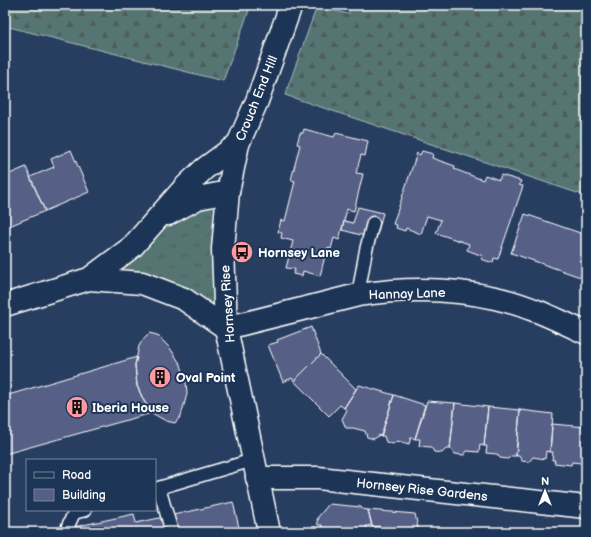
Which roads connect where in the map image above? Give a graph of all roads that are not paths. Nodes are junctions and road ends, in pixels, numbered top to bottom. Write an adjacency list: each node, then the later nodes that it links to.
1 (291, 5): 2 (main road, Crouch End Hill)
2 (238, 144): 3 (main road, Crouch End Hill); 4 (main road)
3 (228, 192): 4 (main road); 9 (main road, Hornsey Rise)
4 (155, 222): 6 (main road)
5 (373, 223): 7 (lane)
6 (89, 279): 8 (main road); 9 (main road)
7 (358, 295): 9 (main road, Hannay Lane); 10 (main road, Hannay Lane)
8 (5, 305)
9 (226, 328): 11 (main road, Hornsey Rise)
10 (586, 333)
11 (255, 469): 12 (lane); 13 (main road, Hornsey Rise Gardens); 17 (main road, Hornsey Rise)
12 (157, 489): 16 (lane)
13 (586, 507)
14 (81, 511): 15 (lane)
15 (68, 532)
16 (172, 532)
17 (269, 532)

